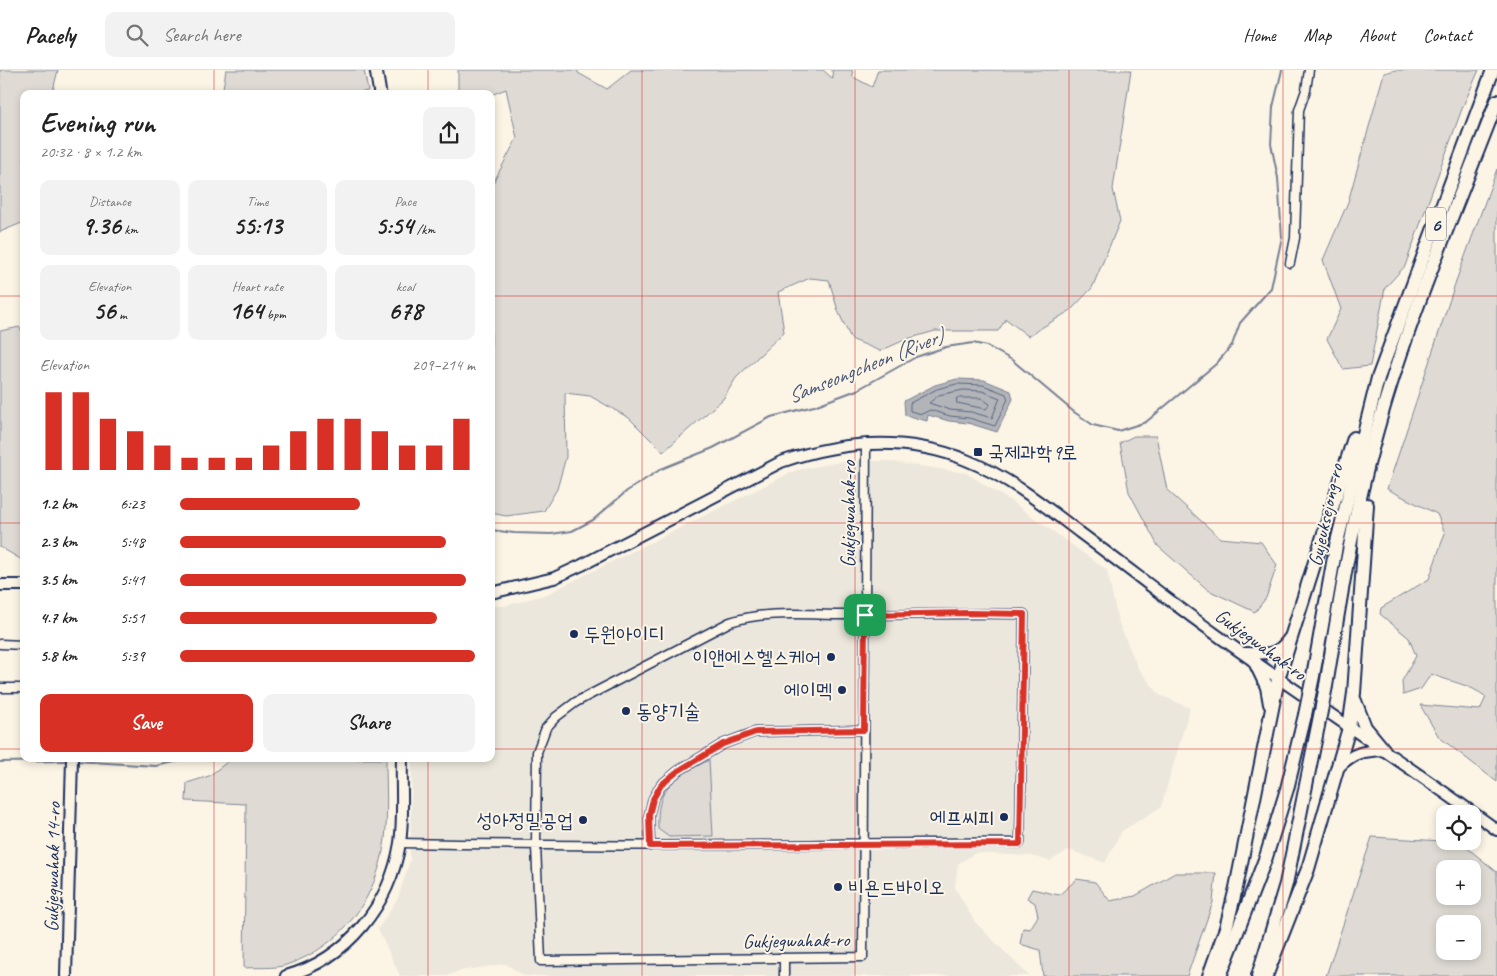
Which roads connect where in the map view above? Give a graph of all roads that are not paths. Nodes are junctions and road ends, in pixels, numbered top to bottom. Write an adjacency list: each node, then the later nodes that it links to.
1 (376, 70): 4 (main road)
2 (1309, 70): 6 (street)
3 (1493, 70): 7 (highway, Gujeuksejong-ro / 6)
4 (379, 90)
5 (1497, 101): 8 (highway, Gujeuksejong-ro / 6)
6 (1290, 263)
7 (1378, 378): 14 (highway); 39 (highway, Gujeuksejong-ro, bridge)
8 (1391, 382): 21 (highway); 40 (highway, Gujeuksejong-ro, bridge)
9 (866, 443): 12 (street, Gukjegwahak-ro); 13 (street, Gukjegwahak-ro); 17 (street, Gukjegwahak-ro)
10 (0, 585): 11 (street)
11 (20, 585)
12 (495, 591)
13 (865, 615): 24 (street, Gukjegwahak-ro); 31 (street); 32 (street)
14 (1292, 633): 17 (street); 18 (highway)
15 (0, 644): 16 (street)
16 (20, 645)
17 (1249, 657): 18 (street, Gukjegwahak-ro); 22 (highway)
18 (1278, 679): 22 (highway); 23 (street, Gukjegwahak-ro)
19 (0, 688): 20 (street)
20 (20, 688)
21 (1354, 693): 23 (highway); 25 (highway)
22 (1270, 718): 38 (highway)
23 (1349, 728): 25 (street, Gukjegwahak-ro); 28 (highway)
24 (864, 730): 31 (street, Gukjegwahak-ro); 33 (street)
25 (1384, 750): 28 (street); 29 (street, Gukjegwahak-ro)
26 (72, 762): 35 (street, Gukjegwahak 14-ro)
27 (402, 762): 30 (street)
28 (1339, 767): 41 (highway)
29 (1497, 830)
30 (400, 843): 32 (street); 36 (street)
31 (864, 844): 33 (street); 34 (street, Gukjegwahak-ro)
32 (536, 846): 33 (street); 34 (street, Gukjegwahak-ro)
33 (650, 846)
34 (784, 958): 37 (street)
35 (66, 976)
36 (286, 976)
37 (784, 976)
38 (1209, 976)
39 (1220, 976)
40 (1258, 976)
41 (1266, 976)

